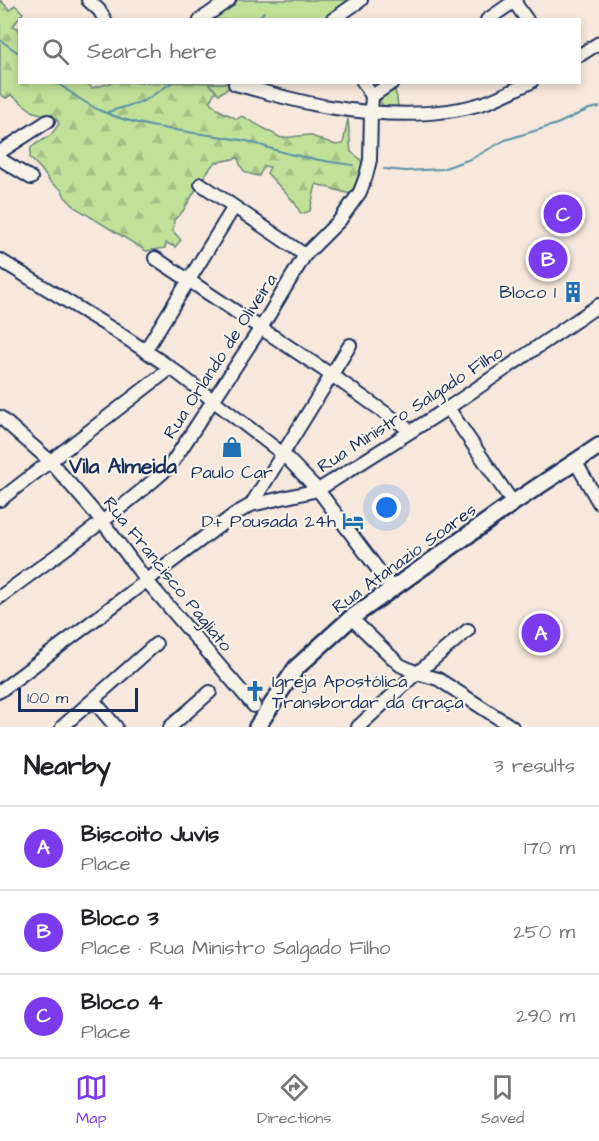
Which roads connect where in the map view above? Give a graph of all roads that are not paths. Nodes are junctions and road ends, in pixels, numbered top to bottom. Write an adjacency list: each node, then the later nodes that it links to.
1 (88, 0): 5 (street)
2 (230, 0): 6 (street)
3 (361, 0): 7 (street)
4 (515, 0): 8 (street); 9 (street)
5 (104, 18)
6 (203, 18)
7 (335, 18)
8 (490, 18)
9 (526, 18)
10 (599, 43): 11 (street)
11 (581, 54)
12 (240, 84): 17 (street)
13 (364, 84): 16 (street)
14 (390, 84): 16 (street)
15 (527, 84): 17 (street)
16 (372, 96): 17 (street, Rua Orlando de Oliveira)
17 (370, 111): 24 (street, Rua Orlando de Oliveira)
18 (48, 121): 19 (street)
19 (0, 152)
20 (0, 159): 21 (street)
21 (31, 178)
22 (201, 184): 23 (street)
23 (234, 207): 24 (street); 27 (street)
24 (305, 255): 29 (street, Rua Orlando de Oliveira)
25 (155, 258): 27 (street)
26 (0, 260): 31 (street)
27 (189, 280): 29 (street); 31 (street)
28 (599, 305): 35 (street, Rua Ministro Salgado Filho)
29 (260, 328): 33 (street); 34 (street, Rua Orlando de Oliveira)
30 (350, 345): 33 (street)
31 (146, 351): 32 (street)
32 (171, 368): 34 (street); 40 (street)
33 (333, 376): 37 (street); 39 (street)
34 (213, 400): 39 (street); 47 (street, Rua Orlando de Oliveira)
35 (448, 408): 37 (street, Rua Ministro Salgado Filho); 44 (street)
36 (0, 417): 40 (street, Rua Francisco Pagliato)
37 (411, 431): 42 (street, Rua Ministro Salgado Filho)
38 (599, 446): 41 (main road, Rua Atanazio Soares)
39 (283, 454): 42 (street); 46 (street)
40 (50, 461): 43 (street); 47 (street, Rua Francisco Pagliato)
41 (575, 461): 44 (main road, Rua Atanazio Soares); 45 (street)
42 (318, 490): 46 (street, Rua Ministro Salgado Filho); 49 (street)
43 (0, 500)
44 (513, 503): 49 (main road, Rua Atanazio Soares)
45 (599, 503)
46 (251, 505): 48 (street, Rua Ministro Salgado Filho)
47 (102, 521): 48 (street, Rua Francisco Pagliato); 50 (street, Rua Orlando de Oliveira)
48 (146, 580): 55 (street, Rua Ministro Salgado Filho); 58 (street, Rua Francisco Pagliato)
49 (392, 588): 51 (main road, Rua Atanazio Soares)
50 (0, 597)
51 (351, 618): 54 (street); 63 (main road, Rua Atanazio Soares)
52 (468, 630): 54 (street)
53 (156, 644): 57 (street)
54 (417, 673): 59 (street); 64 (street)
55 (0, 691)
56 (210, 692): 62 (street)
57 (93, 699): 60 (street); 61 (street)
58 (254, 706)
59 (365, 725)
60 (62, 727)
61 (116, 727)
62 (170, 727)
63 (257, 727)
64 (512, 727)

